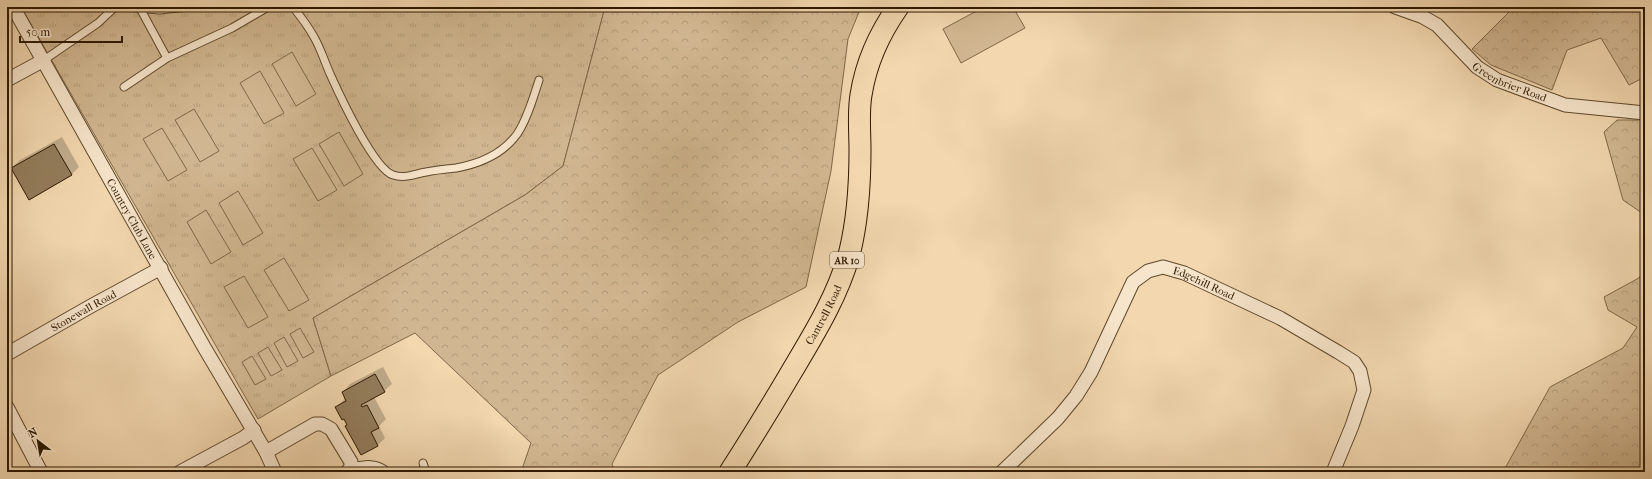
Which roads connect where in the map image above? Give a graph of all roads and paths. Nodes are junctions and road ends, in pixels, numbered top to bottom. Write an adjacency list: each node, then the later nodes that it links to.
1 (13, 7): 11 (street, Country Club Lane)
2 (116, 7): 11 (lane)
3 (126, 7): 8 (lane)
4 (188, 7): 8 (lane)
5 (268, 7): 10 (lane)
6 (293, 7): 13 (lane)
7 (1395, 7): 15 (street, Greenbrier Road)
8 (142, 10): 10 (lane)
9 (890, 15): 28 (main road, Cantrell Road / AR 10)
10 (167, 58): 14 (lane)
11 (44, 60): 12 (street); 16 (street, Country Club Lane)
12 (7, 80)
13 (539, 80)
14 (124, 86)
15 (1645, 113)
16 (161, 268): 17 (street, Stonewall Road); 19 (street, Country Club Lane)
17 (7, 354)
18 (7, 407): 23 (street)
19 (254, 430): 20 (street, Country Club Lane); 24 (street)
20 (266, 452): 22 (street); 25 (street, Country Club Lane)
21 (423, 463): 27 (lane)
22 (349, 469): 26 (lane)
23 (41, 472)
24 (180, 472)
25 (275, 472)
26 (388, 472)
27 (426, 472)
28 (730, 472)
29 (1002, 472): 30 (street, Edgehill Road)
30 (1333, 472)

